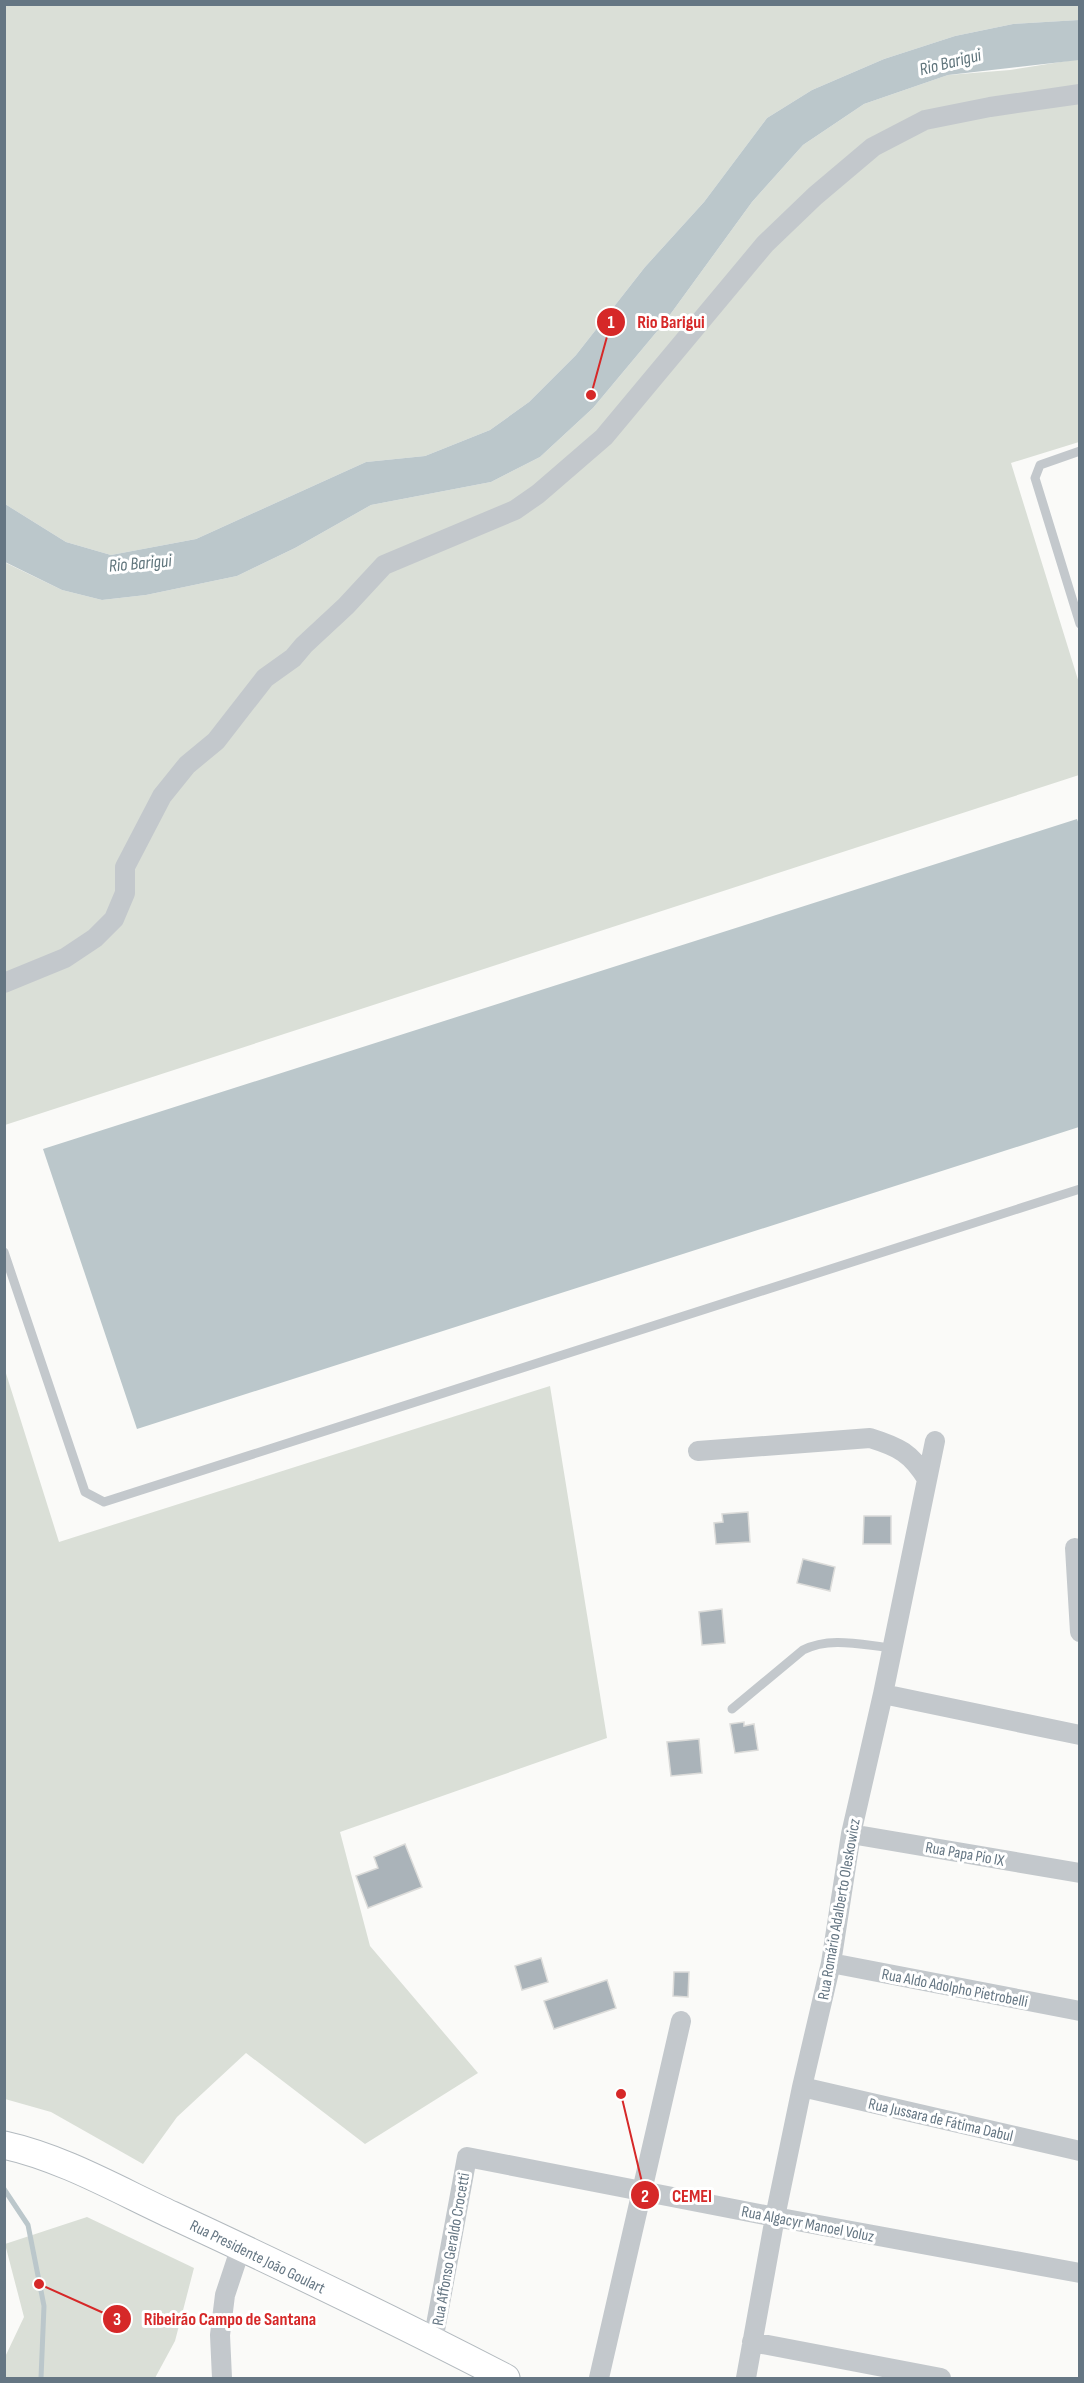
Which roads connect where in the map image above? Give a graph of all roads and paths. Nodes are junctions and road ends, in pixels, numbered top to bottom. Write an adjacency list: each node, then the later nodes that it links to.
1 (1080, 94): 4 (street)
2 (1080, 451): 3 (lane)
3 (1080, 624)
4 (4, 982)
5 (1080, 1189): 6 (lane)
6 (4, 1252)
7 (935, 1441): 9 (street, Rua Romário Adalberto Oleskowicz)
8 (698, 1451): 9 (street)
9 (927, 1479): 12 (street, Rua Romário Adalberto Oleskowicz)
10 (1075, 1548): 11 (street)
11 (1080, 1632)
12 (892, 1648): 13 (street, Rua Romário Adalberto Oleskowicz); 14 (lane)
13 (883, 1694): 15 (street); 16 (street, Rua Romário Adalberto Oleskowicz)
14 (732, 1709)
15 (1080, 1735)
16 (851, 1834): 17 (street, Rua Papa Pio IX); 18 (street, Rua Romário Adalberto Oleskowicz)
17 (1080, 1873)
18 (831, 1963): 19 (street, Rua Aldo Adolpho Pietrobelli); 21 (street, Rua Romário Adalberto Oleskowicz)
19 (1080, 2012)
20 (681, 2021): 25 (street)
21 (802, 2087): 23 (street, Rua Jussara de Fátima Dabul); 26 (street, Rua Romário Adalberto Oleskowicz)
22 (4, 2145): 27 (main road, Rua Presidente João Goulart)
23 (1080, 2151)
24 (467, 2157): 25 (street, Rua Algacyr Manoel Voluz); 29 (street, Rua Affonso Geraldo Crocetti)
25 (642, 2190): 26 (street, Rua Algacyr Manoel Voluz); 34 (street)
26 (775, 2217): 28 (street, Rua Algacyr Manoel Voluz); 30 (street, Rua Romário Adalberto Oleskowicz)
27 (241, 2247): 29 (main road, Rua Presidente João Goulart); 32 (street)
28 (1080, 2273)
29 (433, 2340): 33 (main road, Rua Presidente João Goulart)
30 (752, 2342): 31 (street); 35 (street, Rua Romário Adalberto Oleskowicz)
31 (881, 2373): 36 (street)
32 (222, 2379)
33 (506, 2379)
34 (599, 2379)
35 (746, 2379)
36 (941, 2379)

